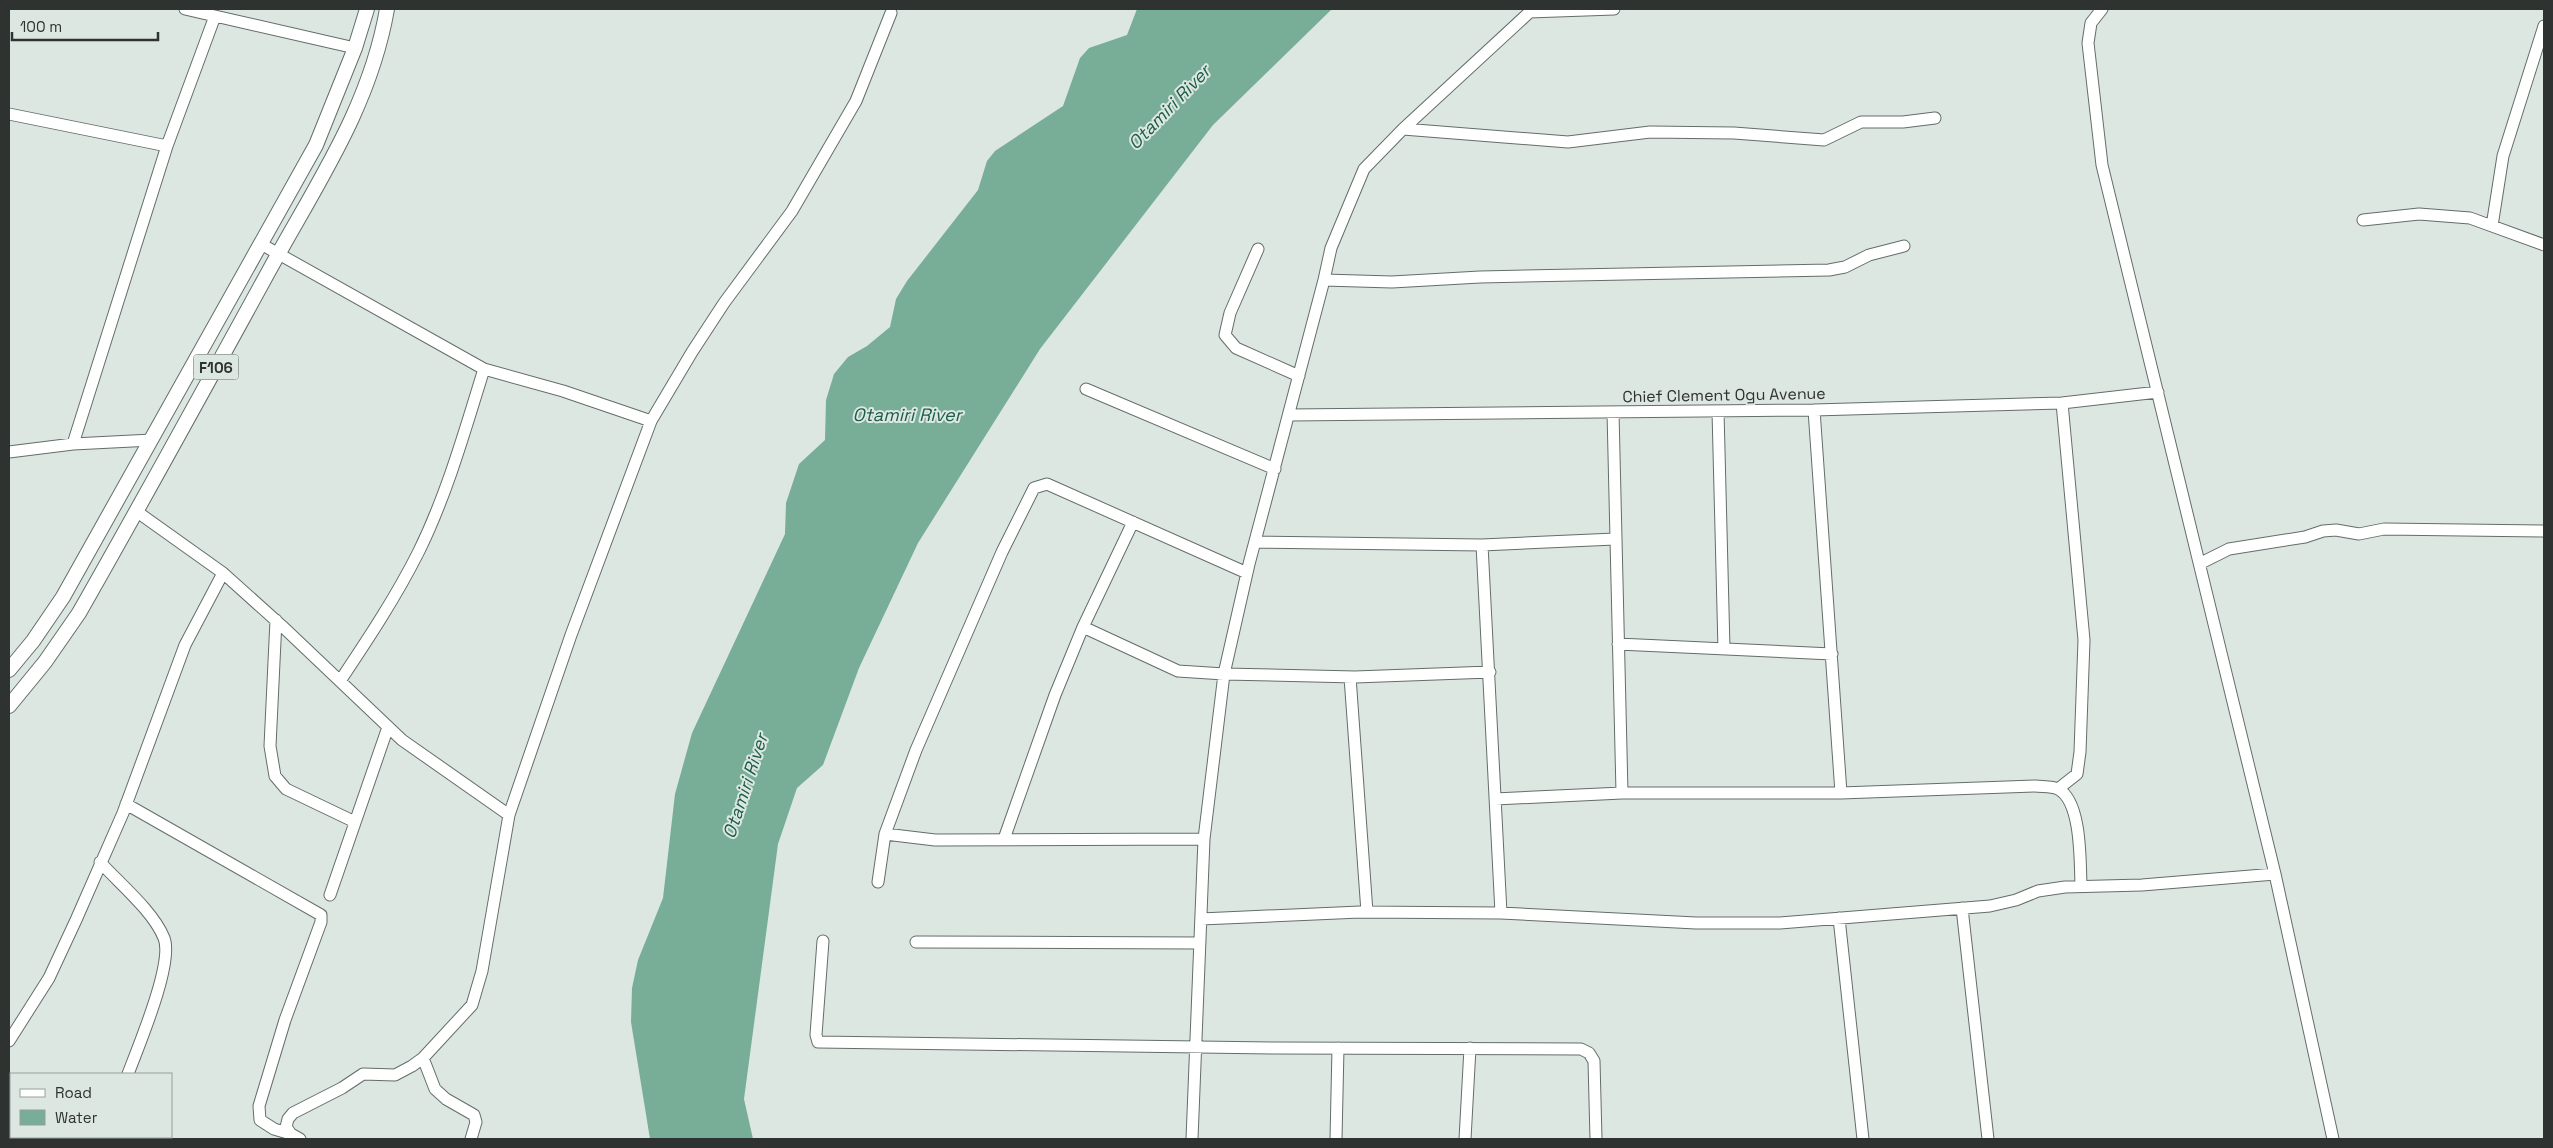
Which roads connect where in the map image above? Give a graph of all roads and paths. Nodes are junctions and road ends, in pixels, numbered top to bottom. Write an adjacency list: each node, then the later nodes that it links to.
1 (185, 9): 8 (street)
2 (367, 9): 10 (main road, F106)
3 (387, 9): 21 (main road, F106)
4 (1614, 9): 6 (street)
5 (2101, 9): 26 (street)
6 (1531, 11): 13 (street)
7 (891, 13): 32 (street)
8 (215, 16): 10 (street); 14 (street)
9 (2544, 26): 16 (street)
10 (355, 48): 17 (main road, F106)
11 (9, 114): 14 (street)
12 (1935, 118): 13 (street)
13 (1403, 129): 22 (street)
14 (167, 146): 34 (street)
15 (2363, 220): 16 (street)
16 (2492, 226): 18 (street)
17 (261, 244): 21 (street); 33 (main road, F106)
18 (2544, 245)
19 (1904, 246): 22 (street)
20 (1258, 249): 24 (street)
21 (279, 253): 23 (street); 37 (main road, F106)
22 (1324, 280): 24 (street)
23 (484, 369): 32 (street); 55 (street)
24 (1299, 376): 31 (street)
25 (1086, 389): 36 (street)
26 (2158, 392): 27 (street, Chief Clement Ogu Avenue); 43 (street)
27 (2062, 403): 28 (street, Chief Clement Ogu Avenue); 58 (street)
28 (1814, 410): 29 (street, Chief Clement Ogu Avenue); 50 (street)
29 (1718, 411): 30 (street, Chief Clement Ogu Avenue); 49 (street)
30 (1613, 412): 31 (street, Chief Clement Ogu Avenue); 40 (street)
31 (1289, 415): 36 (street)
32 (651, 421): 63 (street)
33 (152, 440): 34 (street); 51 (main road, F106)
34 (73, 444): 35 (street)
35 (9, 452)
36 (1275, 469): 41 (street)
37 (136, 511): 44 (street); 56 (main road, F106)
38 (1133, 522): 45 (street); 47 (street); 65 (street)
39 (2544, 531): 43 (street)
40 (1615, 539): 42 (street); 48 (street)
41 (1256, 542): 42 (street); 45 (street)
42 (1482, 545): 52 (street)
43 (2201, 563): 69 (street)
44 (223, 573): 46 (street); 62 (street)
45 (1247, 574): 53 (street)
46 (276, 620): 55 (street); 64 (street)
47 (1083, 627): 53 (street); 66 (street)
48 (1618, 644): 49 (street); 59 (street)
49 (1724, 649): 50 (street)
50 (1832, 654): 60 (street)
51 (9, 670)
52 (1490, 672): 54 (street); 61 (street)
53 (1224, 674): 54 (street); 67 (street)
54 (1350, 677): 74 (street)
55 (340, 681): 57 (street)
56 (9, 706)
57 (388, 727): 63 (street); 64 (street)
58 (2058, 789): 60 (street); 71 (street)
59 (1622, 793): 60 (street); 61 (street)
60 (1841, 793)
61 (1496, 799): 75 (street)
62 (126, 804): 68 (street); 87 (street)
63 (509, 815): 85 (street)
64 (355, 822): 72 (street)
65 (885, 834): 66 (street); 70 (street)
66 (1004, 839): 67 (street)
67 (1204, 839): 77 (street)
68 (100, 862): 81 (street); 86 (street)
69 (2275, 874): 71 (street); 95 (street)
70 (878, 882)
71 (2081, 886): 73 (street)
72 (330, 895)
73 (1962, 908): 76 (street); 94 (street)
74 (1367, 912): 75 (street); 77 (street)
75 (1501, 913): 76 (street)
76 (1839, 918): 93 (street)
77 (1201, 919): 80 (street)
78 (824, 941): 82 (street)
79 (916, 942): 80 (street)
80 (1200, 943): 82 (street)
81 (9, 1041)
82 (1196, 1047): 83 (street); 89 (street)
83 (1338, 1048): 84 (street); 90 (street)
84 (1470, 1048): 91 (street); 92 (street)
85 (423, 1058): 87 (street); 88 (street)
86 (128, 1073)
87 (295, 1137)
88 (471, 1139)
89 (1192, 1139)
90 (1336, 1139)
91 (1465, 1139)
92 (1596, 1139)
93 (1862, 1139)
94 (1988, 1139)
95 (2333, 1139)

